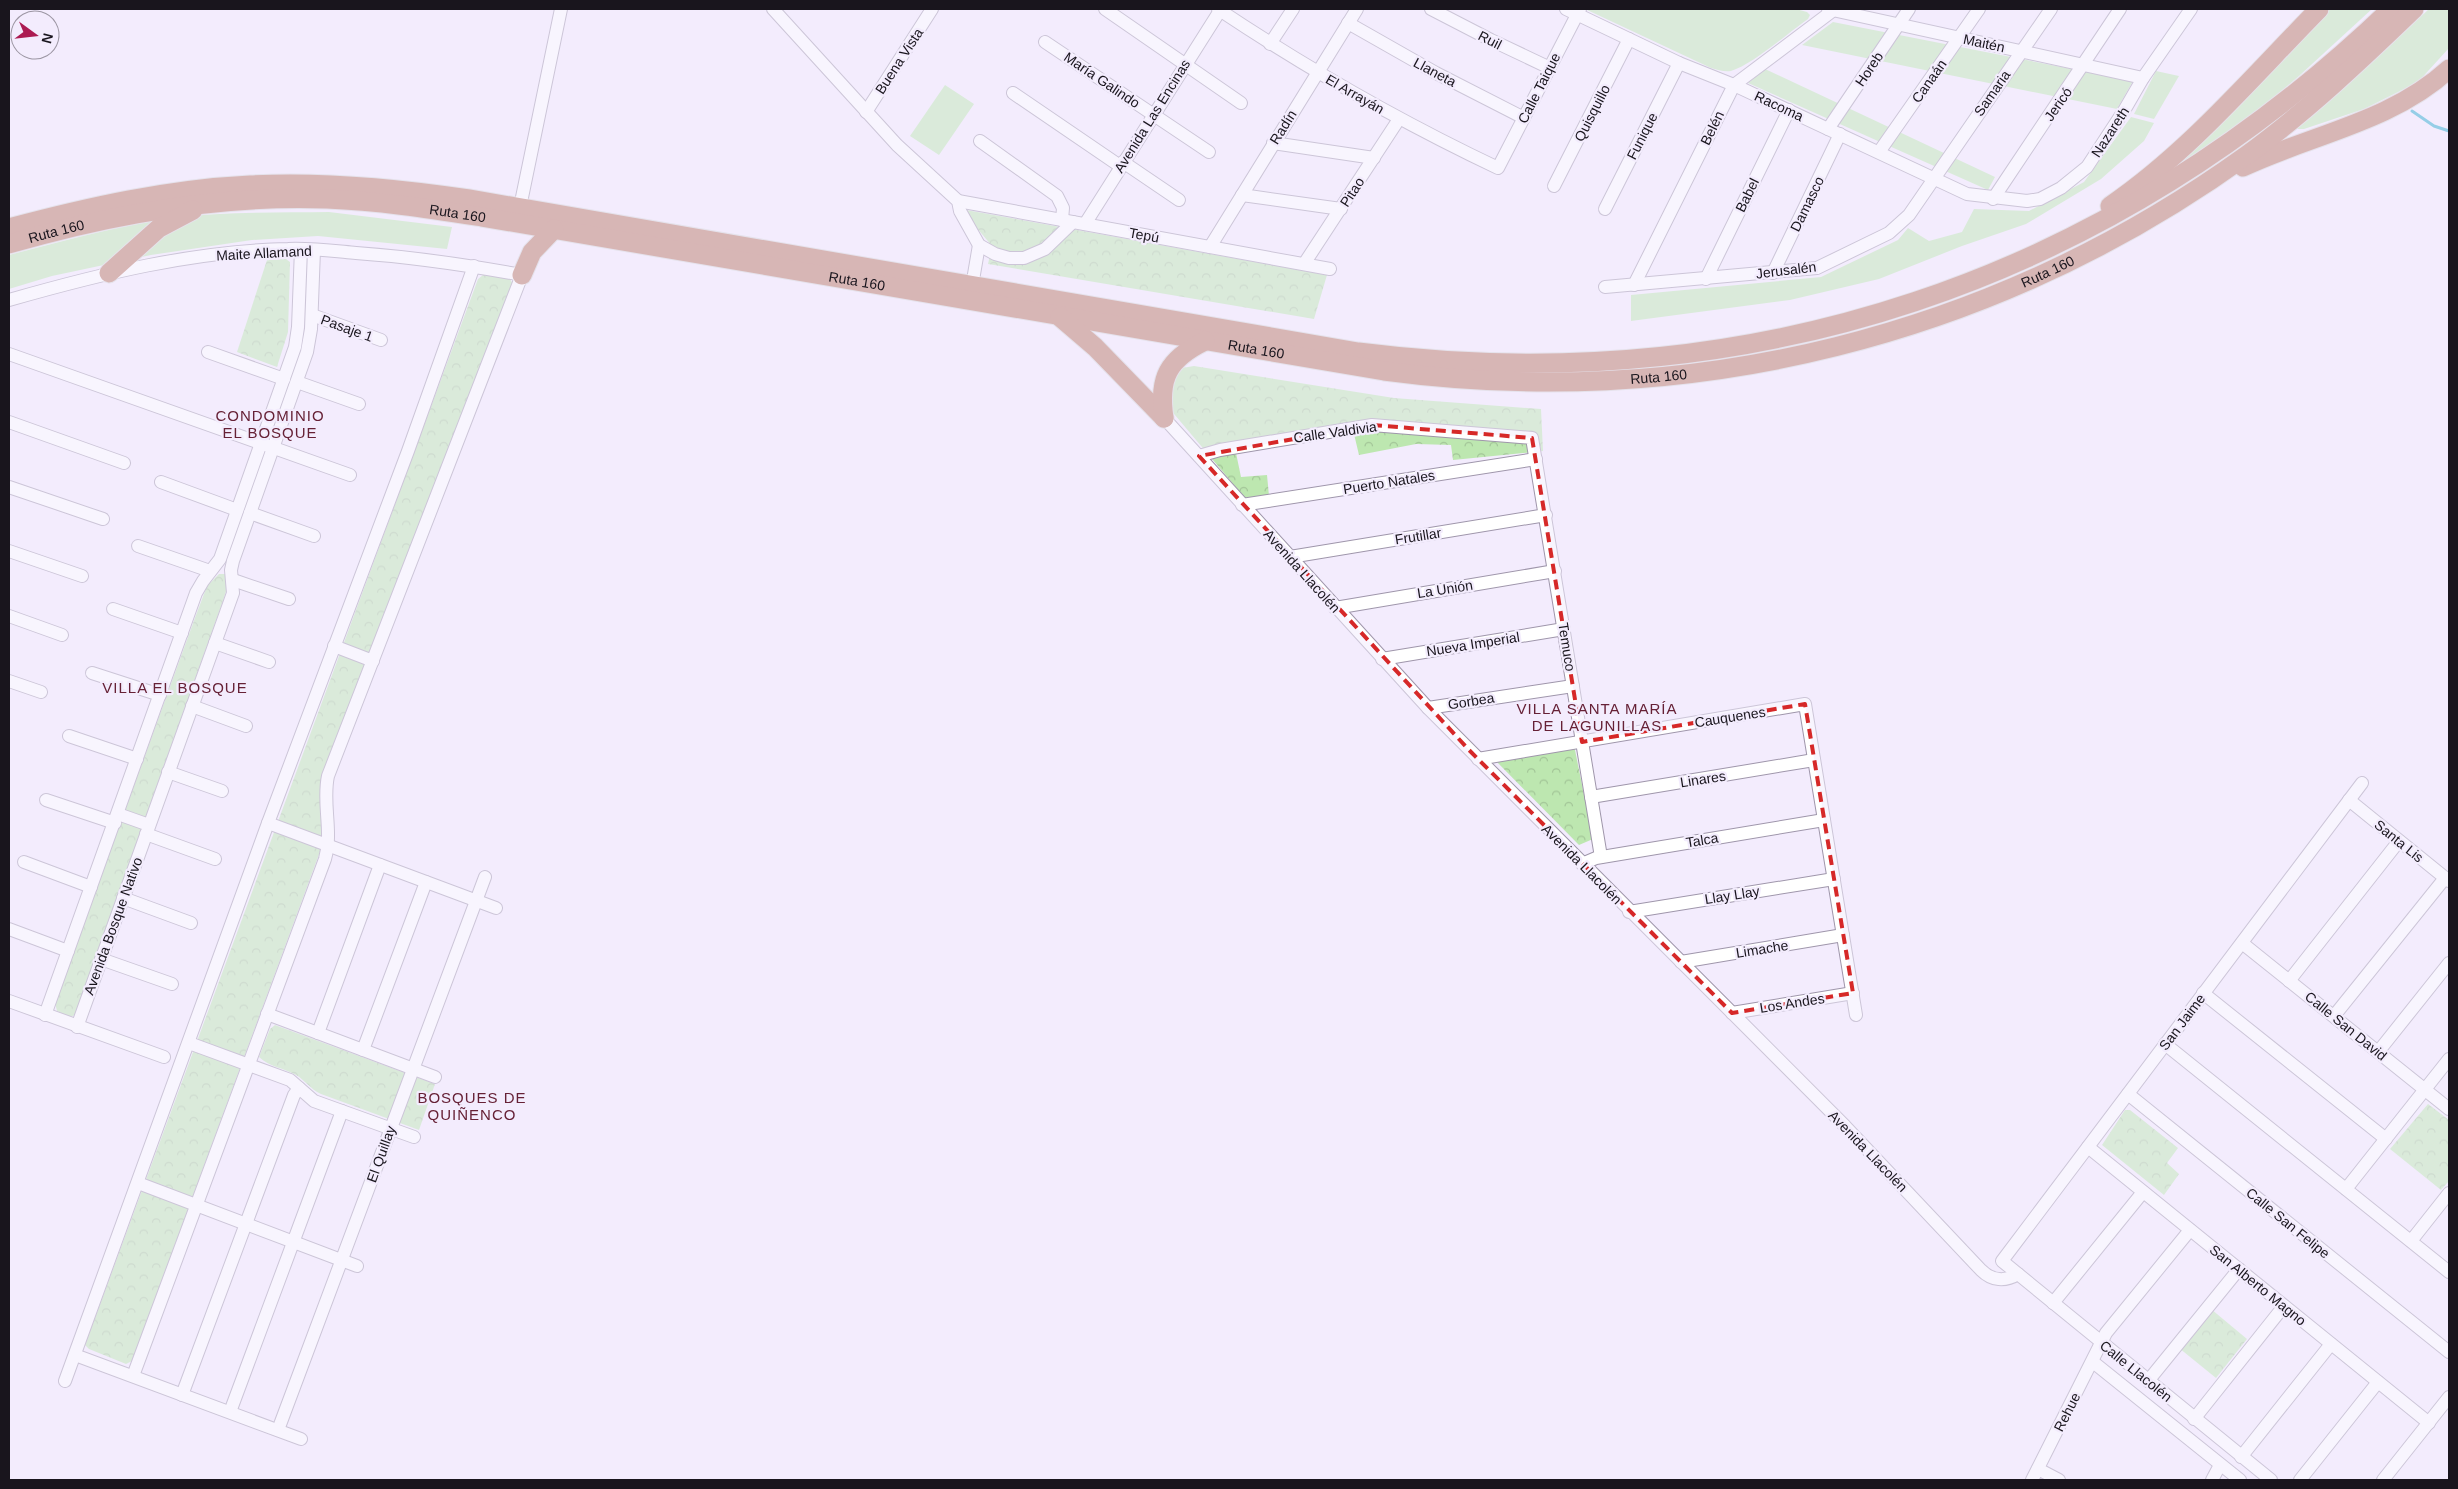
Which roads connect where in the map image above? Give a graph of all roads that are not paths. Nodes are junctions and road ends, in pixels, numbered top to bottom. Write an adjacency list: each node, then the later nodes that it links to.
1 (561, 9): 58 (street)
2 (773, 9): 37 (street)
3 (932, 9): 37 (street, Buena Vista)
4 (1105, 9): 27 (street)
5 (1220, 9): 24 (street, El Arrayán); 27 (street, Avenida Las Encinas)
6 (1292, 9): 24 (street)
7 (1357, 9): 19 (street, Radín)
8 (1431, 9): 29 (street, Ruil)
9 (1831, 9): 20 (street, Maitén); 33 (street, Belén)
10 (1910, 9): 20 (street, Horeb)
11 (1979, 9): 21 (street, Canaán)
12 (2051, 9): 25 (street, Samaria)
13 (2120, 9): 28 (street, Jericó)
14 (2191, 9): 32 (street, Nazareth)
15 (2319, 9): 69 (highway)
16 (2392, 9): 69 (highway, Ruta 160)
17 (2414, 9): 53 (highway, Ruta 160)
18 (1574, 10): 22 (street, Racoma); 29 (street, Calle Taique)
19 (1348, 23): 31 (street, Radín); 39 (street, Llaneta)
20 (1898, 25): 21 (street, Maitén); 41 (street, Horeb)
21 (1959, 38): 25 (street, Maitén); 46 (street, Canaán)
22 (1630, 39): 26 (street, Racoma); 51 (street, Quisquillo)
23 (1045, 42): 38 (street, María Galindo)
24 (1270, 44): 31 (street, El Arrayán)
25 (2022, 52): 28 (street, Maitén); 50 (street, Samaria)
26 (1679, 63): 33 (street, Racoma); 60 (street, Funique)
27 (1185, 64): 35 (street); 38 (street, Avenida Las Encinas)
28 (2083, 65): 32 (street, Maitén); 54 (street, Jericó)
29 (1550, 68): 39 (street, Calle Taique)
30 (2449, 69): 53 (highway)
31 (1317, 71): 40 (street, El Arrayán); 44 (street, Radín)
32 (2143, 78): 54 (street, Nazareth)
33 (1734, 85): 36 (street, Racoma); 77 (street, Belén)
34 (1013, 92): 48 (street)
35 (1242, 104)
36 (1789, 110): 41 (street, Racoma); 76 (street, Babel)
37 (866, 112): 56 (street)
38 (1153, 114): 45 (street, María Galindo); 48 (street, Avenida Las Encinas)
39 (1524, 118): 49 (street, Calle Taique)
40 (1399, 119): 47 (street, Pitao); 49 (street, El Arrayán)
41 (1828, 129): 42 (street, Racoma)
42 (1840, 134): 46 (street, Racoma); 74 (street, Damasco)
43 (980, 142): 61 (street)
44 (1273, 143): 47 (street); 52 (street, Radín)
45 (1209, 152)
46 (1879, 152): 50 (street, Racoma)
47 (1374, 158): 59 (street, Pitao)
48 (1122, 164): 55 (street); 61 (street, Avenida Las Encinas)
49 (1498, 168)
50 (1934, 178): 54 (street, Racoma); 74 (street, Jerusalén)
51 (1554, 186)
52 (1242, 195): 59 (street); 66 (street, Radín)
53 (2186, 196): 84 (highway, Ruta 160)
54 (1993, 199)
55 (1179, 200)
56 (958, 201): 61 (street, Tepú); 65 (street)
57 (215, 202): 63 (highway, Ruta 160); 64 (highway, Ruta 160); 73 (highway)
58 (520, 207): 62 (highway, Ruta 160); 78 (highway, Ruta 160)
59 (1341, 209): 70 (street, Pitao)
60 (1605, 209)
61 (1073, 222): 65 (street, Avenida Las Encinas); 66 (street, Tepú)
62 (9, 228)
63 (554, 229): 75 (highway); 82 (highway, Ruta 160)
64 (9, 244)
65 (979, 245): 78 (street)
66 (1210, 247): 70 (street, Tepú)
67 (301, 249): 68 (street, Maite Allamand); 73 (street, Maite Allamand); 87 (street)
68 (314, 250): 71 (street, Maite Allamand); 81 (street, Avenida Bosque Nativo)
69 (2033, 255): 78 (highway, Ruta 160)
70 (1304, 264): 72 (street, Tepú)
71 (474, 266): 75 (street, Maite Allamand); 122 (street)
72 (1330, 269)
73 (109, 273): 80 (street, Maite Allamand)
74 (1773, 273): 76 (street, Jerusalén)
75 (522, 275): 124 (street)
76 (1706, 279): 77 (street, Jerusalén)
77 (1634, 285): 79 (street, Jerusalén)
78 (972, 286)
79 (1605, 287)
80 (9, 300)
81 (312, 315): 83 (street, Pasaje 1); 88 (street, Avenida Bosque Nativo)
82 (1059, 316): 84 (highway, Ruta 160); 90 (highway)
83 (381, 340)
84 (1205, 341): 90 (highway)
85 (208, 352): 87 (street)
86 (9, 354): 93 (street)
87 (284, 379): 93 (street)
88 (297, 382): 89 (street); 94 (street, Avenida Bosque Nativo)
89 (360, 404)
90 (1164, 418): 95 (street, Avenida Llacolén)
91 (9, 422): 97 (street)
92 (1532, 438): 95 (street, Calle Valdivia); 96 (street, Temuco)
93 (261, 444): 94 (street); 102 (street)
94 (274, 448): 98 (street); 103 (street, Avenida Bosque Nativo)
95 (1199, 456): 101 (street, Avenida Llacolén)
96 (1536, 459): 101 (street, Puerto Natales); 104 (street, Temuco)
97 (124, 463)
98 (350, 475)
99 (161, 482): 102 (street)
100 (9, 487): 105 (street)
101 (1242, 505): 109 (street, Avenida Llacolén)
102 (237, 510): 110 (street)
103 (250, 513): 106 (street); 112 (street, Avenida Bosque Nativo)
104 (1546, 515): 109 (street, Frutillar); 111 (street, Temuco)
105 (103, 519)
106 (314, 536)
107 (138, 546): 110 (street)
108 (9, 551): 113 (street)
109 (1290, 557): 115 (street, Avenida Llacolén)
110 (213, 568): 112 (street); 119 (street)
111 (1555, 571): 115 (street, La Unión); 118 (street, Temuco)
112 (232, 575): 114 (street); 121 (street, Avenida Bosque Nativo)
113 (82, 576)
114 (289, 599)
115 (1335, 608): 123 (street, Avenida Llacolén)
116 (113, 609): 119 (street)
117 (9, 616): 120 (street)
118 (1564, 629): 123 (street, Nueva Imperial); 128 (street, Temuco)
119 (182, 633): 130 (street)
120 (62, 635)
121 (215, 643): 125 (street); 131 (street, Avenida Bosque Nativo)
122 (334, 646): 124 (street); 147 (street)
123 (1382, 659): 132 (street, Avenida Llacolén)
124 (373, 661): 150 (street)
125 (269, 662)
126 (92, 673): 130 (street)
127 (9, 681): 129 (street)
128 (1573, 686): 132 (street, Gorbea); 135 (street, Temuco)
129 (41, 692)
130 (160, 696): 136 (street)
131 (192, 706): 133 (street); 139 (street, Avenida Bosque Nativo)
132 (1428, 708): 137 (street, Avenida Llacolén)
133 (246, 726)
134 (69, 736): 136 (street)
135 (1582, 742): 137 (street, Cauquenes); 138 (street, Cauquenes); 142 (street, Temuco)
136 (137, 759): 145 (street)
137 (1478, 759): 154 (street, Avenida Llacolén)
138 (1814, 760): 142 (street, Linares); 146 (street)
139 (168, 772): 141 (street); 148 (street, Avenida Bosque Nativo)
140 (2362, 783): 144 (street, San Jaime)
141 (222, 791)
142 (1592, 797): 151 (street, Temuco)
143 (46, 800): 145 (street)
144 (2349, 800): 149 (street, Santa Lis); 168 (street, San Jaime)
145 (116, 818): 148 (street); 160 (street)
146 (1824, 820): 151 (street, Talca); 157 (street)
147 (268, 823): 150 (street); 185 (street)
148 (148, 830): 152 (street); 161 (street, Avenida Bosque Nativo)
149 (2399, 841): 158 (street, Santa Lis); 173 (street)
150 (328, 846): 155 (street); 179 (street)
151 (1601, 857): 154 (street, Talca)
152 (215, 859)
153 (24, 862): 160 (street)
154 (1582, 864): 164 (street, Avenida Llacolén)
155 (380, 865): 159 (street); 184 (street)
156 (485, 877): 162 (street, El Quillay)
157 (1834, 879): 164 (street, Llay Llay); 167 (street)
158 (2447, 880): 182 (street)
159 (426, 882): 162 (street); 187 (street)
160 (91, 887): 169 (street)
161 (123, 898): 165 (street); 170 (street, Avenida Bosque Nativo)
162 (476, 901): 163 (street); 192 (street, El Quillay)
163 (496, 908)
164 (1629, 912): 171 (street, Avenida Llacolén)
165 (191, 923)
166 (9, 929): 169 (street)
167 (1843, 935): 171 (street, Limache); 175 (street)
168 (2242, 943): 173 (street, Calle San David); 176 (street, San Jaime)
169 (68, 951): 180 (street)
170 (102, 959): 174 (street); 183 (street, Avenida Bosque Nativo)
171 (1681, 962): 178 (street, Avenida Llacolén)
172 (2449, 963): 188 (street)
173 (2289, 981): 182 (street, Calle San David)
174 (172, 984)
175 (1853, 993): 178 (street, Los Andes); 181 (street)
176 (2204, 993): 186 (street, San Jaime); 201 (street)
177 (9, 1001): 180 (street)
178 (1732, 1013): 217 (street, Avenida Llacolén)
179 (267, 1014): 184 (street); 191 (street)
180 (45, 1015): 183 (street)
181 (1856, 1015)
182 (2334, 1016): 188 (street, Calle San David)
183 (77, 1027): 189 (street)
184 (318, 1033): 187 (street)
185 (188, 1043): 191 (street); 203 (street)
186 (2165, 1044): 196 (street, San Jaime); 204 (street)
187 (363, 1050): 192 (street)
188 (2378, 1052): 195 (street, Calle San David)
189 (164, 1057)
190 (2449, 1059): 195 (street)
191 (248, 1065): 194 (street); 207 (street)
192 (413, 1069): 193 (street); 199 (street, El Quillay)
193 (435, 1077)
194 (300, 1088): 198 (street); 208 (street)
195 (2425, 1089): 197 (street, Calle San David); 201 (street)
196 (2128, 1094): 202 (street, San Jaime); 222 (street, Calle San Felipe)
197 (2449, 1109)
198 (342, 1111): 199 (street); 211 (street)
199 (391, 1129): 200 (street); 212 (street, El Quillay)
200 (414, 1137)
201 (2386, 1139): 204 (street)
202 (2088, 1147): 205 (street, San Alberto Magno); 213 (street, San Jaime)
203 (138, 1183): 207 (street); 223 (street)
204 (2346, 1189): 210 (street)
205 (2143, 1192): 209 (street, San Alberto Magno); 218 (street)
206 (2449, 1193): 210 (street)
207 (196, 1205): 208 (street); 225 (street)
208 (246, 1224): 211 (street); 229 (street)
209 (2190, 1230): 215 (street, San Alberto Magno); 220 (street, Rehue)
210 (2411, 1241): 216 (street)
211 (293, 1242): 212 (street); 231 (street)
212 (342, 1260): 214 (street); 234 (street, El Quillay)
213 (2002, 1261): 217 (street, Calle Llacolén)
214 (357, 1266)
215 (2239, 1269): 219 (street, San Alberto Magno); 227 (street)
216 (2449, 1272)
217 (2018, 1274): 218 (street, Calle Llacolén)
218 (2053, 1303): 220 (street, Calle Llacolén)
219 (2284, 1306): 221 (street, San Alberto Magno); 232 (street)
220 (2102, 1343): 224 (street, Rehue); 227 (street, Calle Llacolén)
221 (2331, 1344): 228 (street, San Alberto Magno); 236 (street)
222 (2449, 1352)
223 (75, 1355): 225 (street); 226 (street)
224 (2093, 1362): 237 (street, Calle Llacolén); 238 (street, Rehue)
225 (133, 1376): 229 (street)
226 (65, 1381)
227 (2148, 1381): 232 (street, Calle Llacolén)
228 (2378, 1382): 233 (street, San Alberto Magno); 243 (street)
229 (182, 1395): 231 (street)
230 (2449, 1397): 233 (street)
231 (230, 1412): 234 (street)
232 (2194, 1419): 236 (street, Calle Llacolén)
233 (2429, 1423): 244 (street)
234 (278, 1430): 235 (street)
235 (301, 1439)
236 (2242, 1457): 242 (street, Calle Llacolén)
237 (2220, 1465): 240 (street); 241 (street, Calle Llacolén)
238 (2035, 1475): 239 (street)
239 (2059, 1480)
240 (2212, 1480)
241 (2240, 1480)
242 (2271, 1480)
243 (2300, 1480)
244 (2383, 1480)

